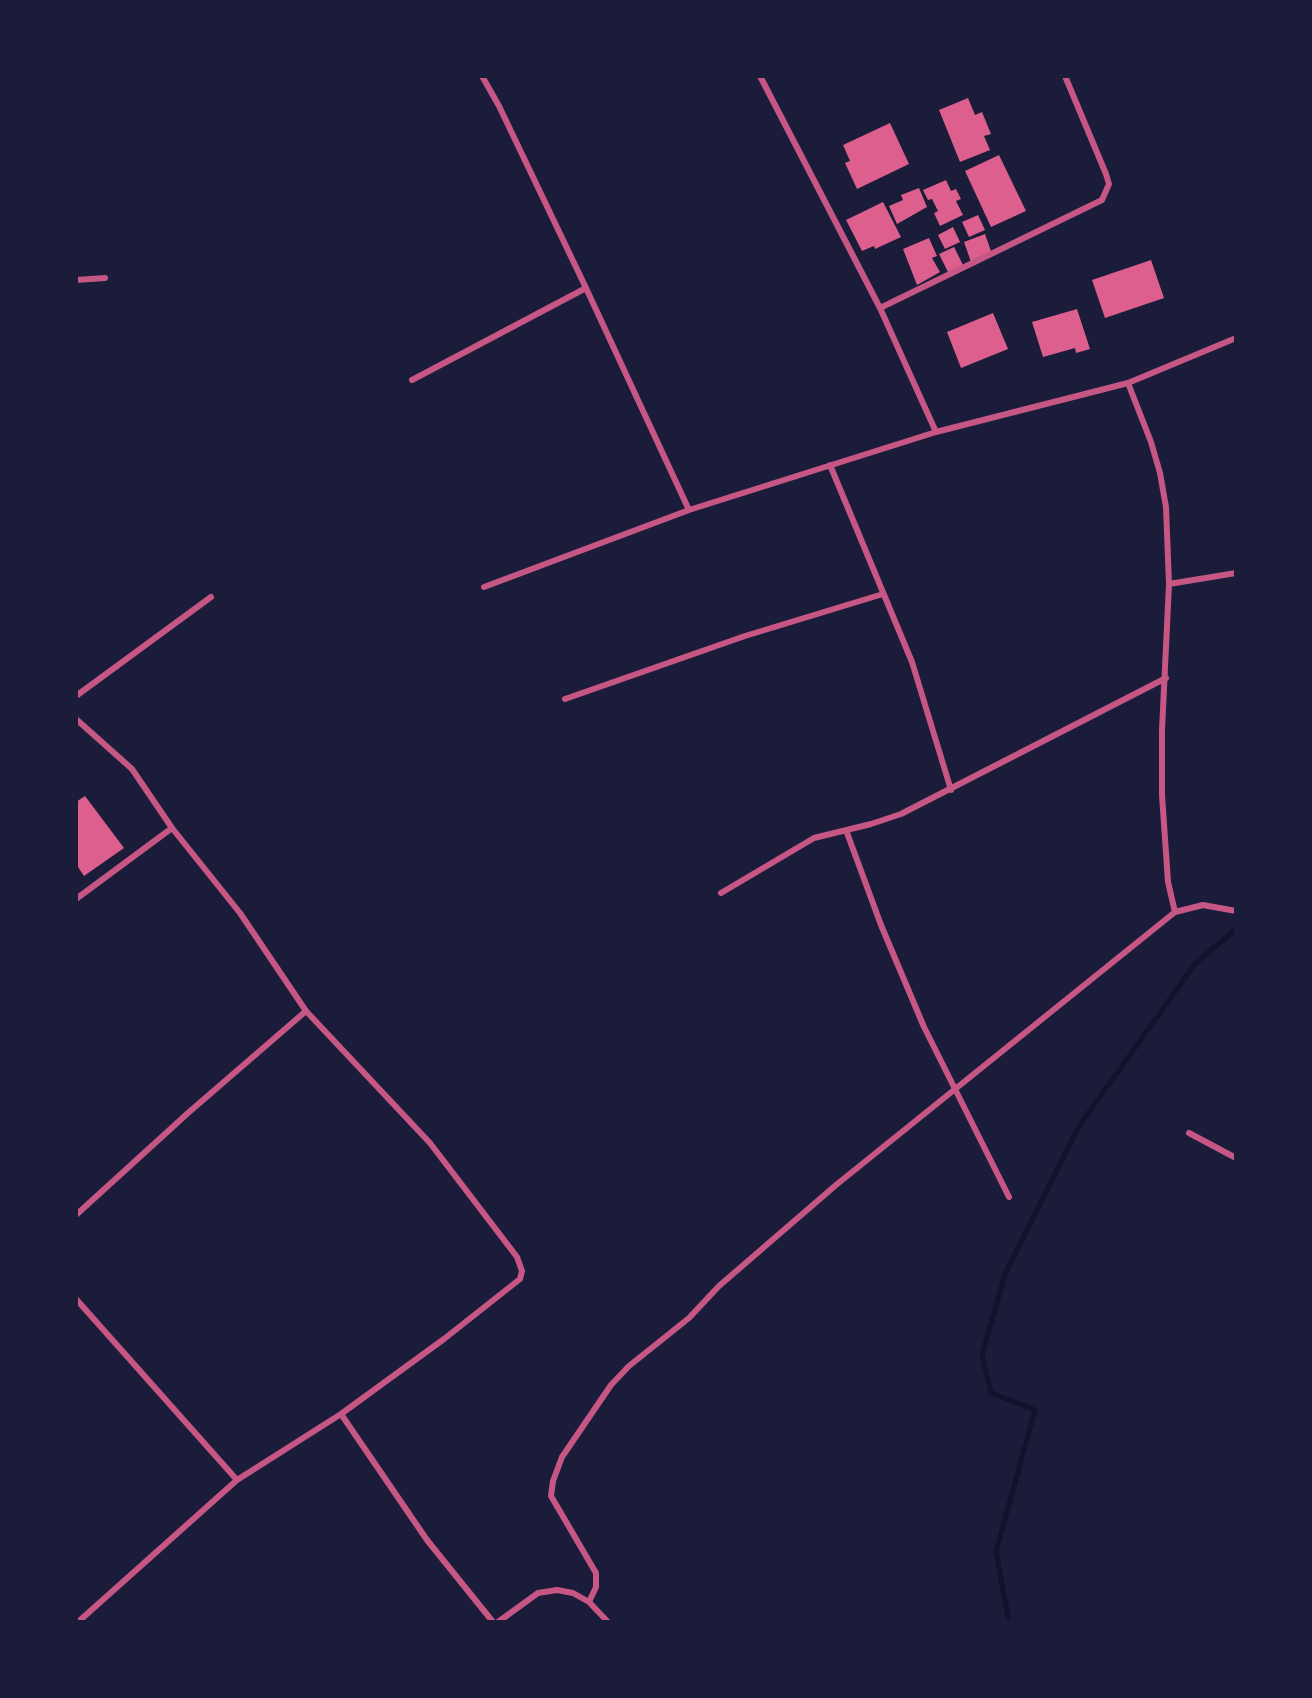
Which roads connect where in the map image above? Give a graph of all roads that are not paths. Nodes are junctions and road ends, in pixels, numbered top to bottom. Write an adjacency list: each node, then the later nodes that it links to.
1 (482, 76): 6 (street)
2 (760, 76): 7 (street)
3 (1065, 76): 7 (street)
4 (105, 278): 5 (street)
5 (76, 280)
6 (586, 288): 9 (street); 13 (street)
7 (880, 308): 11 (street)
8 (1236, 338): 10 (street)
9 (412, 380)
10 (1128, 382): 11 (street); 15 (street)
11 (936, 432): 12 (street)
12 (830, 465): 13 (street); 17 (street)
13 (689, 510): 16 (street)
14 (1236, 573): 15 (street)
15 (1169, 584): 19 (street)
16 (484, 588)
17 (883, 594): 21 (street); 23 (street)
18 (211, 597): 20 (street)
19 (1166, 678): 23 (street); 29 (street)
20 (76, 696)
21 (565, 699)
22 (76, 719): 24 (street)
23 (951, 790): 25 (street)
24 (172, 828): 27 (street); 30 (street)
25 (846, 830): 26 (street); 31 (street)
26 (721, 893)
27 (76, 899)
28 (1236, 911): 29 (street)
29 (1175, 912): 31 (street)
30 (306, 1011): 35 (street); 37 (street)
31 (956, 1091): 34 (street); 39 (street)
32 (1189, 1133): 33 (street)
33 (1236, 1158)
34 (1009, 1197)
35 (76, 1215)
36 (76, 1299): 38 (street)
37 (341, 1414): 38 (street); 41 (street)
38 (237, 1480): 40 (street)
39 (589, 1602): 41 (street); 42 (street)
40 (78, 1622)
41 (495, 1622)
42 (608, 1622)

